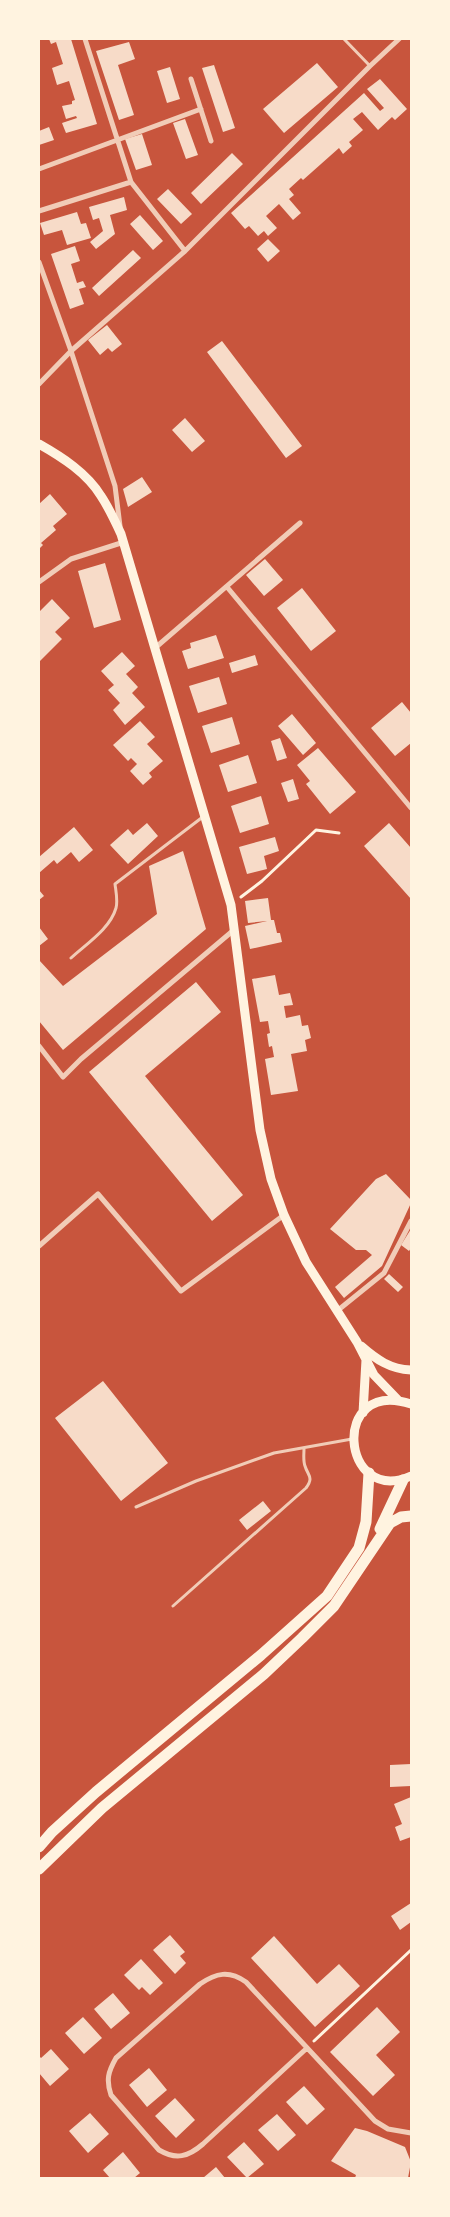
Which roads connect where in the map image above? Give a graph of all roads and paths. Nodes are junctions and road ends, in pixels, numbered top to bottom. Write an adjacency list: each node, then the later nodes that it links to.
1 (85, 39): 7 (street)
2 (344, 39): 4 (lane)
3 (400, 39): 4 (street)
4 (370, 66): 12 (street)
5 (191, 79): 6 (street)
6 (201, 109): 7 (street); 8 (street)
7 (117, 140): 9 (street); 10 (street)
8 (211, 141)
9 (39, 168)
10 (131, 182): 11 (street); 12 (street)
11 (39, 211)
12 (185, 251): 14 (street)
13 (39, 262): 14 (street)
14 (71, 351): 15 (street); 18 (street)
15 (39, 384)
16 (39, 444): 18 (main road)
17 (300, 523): 20 (street)
18 (123, 538): 19 (street); 21 (main road)
19 (39, 582)
20 (227, 587): 21 (street); 22 (street)
21 (155, 648): 23 (main road)
22 (411, 808)
23 (204, 815): 25 (main road); 27 (lane)
24 (339, 833): 25 (path)
25 (231, 905): 26 (main road)
26 (235, 928): 28 (street); 29 (main road)
27 (71, 958)
28 (39, 1046)
29 (284, 1215): 31 (street); 32 (main road)
30 (411, 1221): 32 (street)
31 (39, 1246)
32 (337, 1311): 33 (main road)
33 (357, 1342): 34 (main road); 35 (main road)
34 (366, 1360): 36 (main road); 38 (main road)
35 (411, 1370)
36 (398, 1400): 37 (main road); 38 (main road)
37 (411, 1404)
38 (362, 1412): 39 (main road)
39 (352, 1439): 40 (lane); 41 (main road)
40 (304, 1448): 43 (lane); 46 (lane)
41 (369, 1473): 42 (main road); 47 (highway)
42 (407, 1478): 45 (highway)
43 (136, 1507)
44 (411, 1516): 45 (highway)
45 (370, 1551): 48 (highway)
46 (173, 1606)
47 (39, 1847)
48 (39, 1869)
49 (411, 1950): 50 (path)
50 (307, 2048): 50 (street); 51 (street)
51 (411, 2133)

